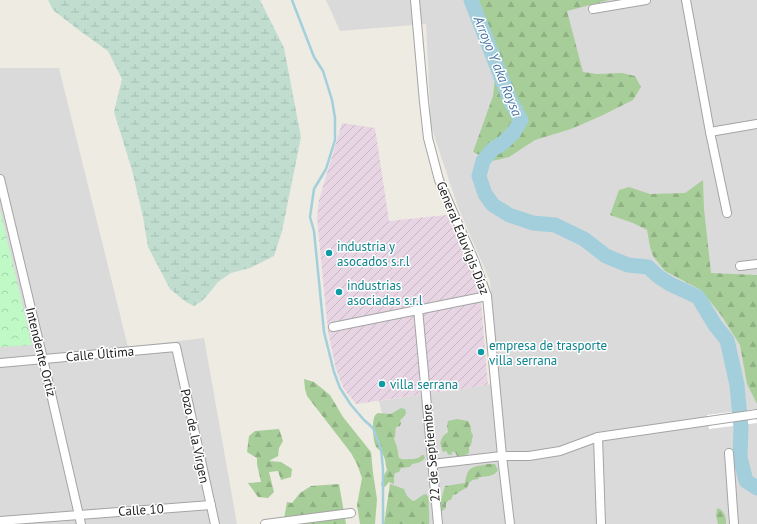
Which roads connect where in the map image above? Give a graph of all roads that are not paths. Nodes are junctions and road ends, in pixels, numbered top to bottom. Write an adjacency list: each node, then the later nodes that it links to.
1 (415, 0): 11 (street, General Eduvigis Díaz)
2 (646, 0): 4 (street)
3 (686, 0): 6 (street)
4 (593, 9)
5 (757, 124): 6 (street)
6 (710, 132): 8 (street)
7 (0, 179): 15 (street, Intendente Ortiz)
8 (727, 212)
9 (757, 264): 10 (street)
10 (740, 266)
11 (487, 296): 12 (street); 20 (street, General Eduvigis Díaz)
12 (418, 309): 13 (street); 21 (street, 22 de Septiembre)
13 (333, 327)
14 (176, 347): 15 (street, Calle Última); 22 (street, Pozo de la Virgen)
15 (43, 359): 16 (street, Calle Última); 24 (street, Intendente Ortiz)
16 (0, 363)
17 (753, 415): 18 (street)
18 (598, 437): 20 (street); 31 (street)
19 (729, 453): 32 (street)
20 (502, 456): 21 (street); 30 (street, General Eduvigis Díaz)
21 (432, 464): 29 (street, 22 de Septiembre)
22 (211, 505): 24 (street, Calle 10); 27 (street, Pozo de la Virgen)
23 (351, 513): 28 (street)
24 (79, 515): 25 (street, Calle 10); 26 (street, Intendente Ortiz)
25 (0, 521)
26 (81, 524)
27 (216, 524)
28 (265, 524)
29 (438, 524)
30 (510, 524)
31 (602, 524)
32 (734, 524)

